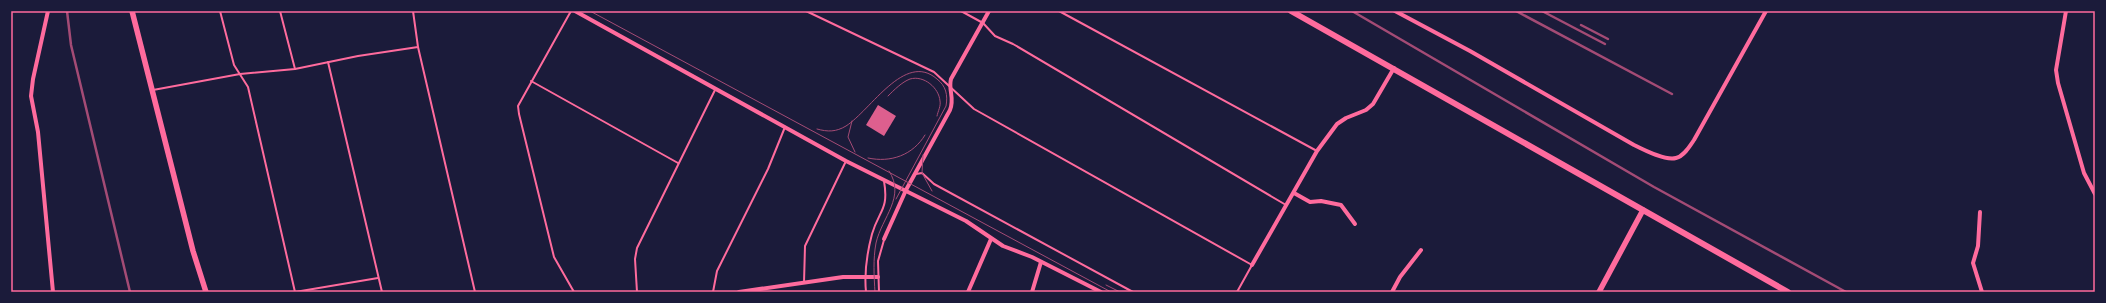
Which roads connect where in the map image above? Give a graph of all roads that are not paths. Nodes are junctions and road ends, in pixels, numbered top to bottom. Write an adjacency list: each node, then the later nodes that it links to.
1 (48, 11): 51 (street)
2 (132, 11): 24 (street)
3 (220, 11): 21 (lane)
4 (280, 11): 20 (lane)
5 (413, 11): 17 (lane)
6 (571, 11): 22 (lane)
7 (575, 11): 25 (street)
8 (806, 11): 23 (lane)
9 (962, 11): 16 (lane)
10 (989, 11): 16 (street)
11 (1059, 11): 27 (lane)
12 (1291, 11): 19 (main road)
13 (1395, 11): 14 (street)
14 (1766, 11)
15 (2066, 11): 33 (street)
16 (983, 23): 23 (street); 37 (lane)
17 (418, 47): 18 (lane); 55 (lane)
18 (328, 62): 20 (lane); 47 (lane)
19 (1394, 68): 27 (street); 38 (main road)
20 (295, 69): 21 (lane)
21 (240, 74): 24 (lane); 53 (lane)
22 (531, 81): 29 (lane); 56 (lane)
23 (950, 85): 30 (street); 45 (lane)
24 (152, 90): 52 (street)
25 (715, 90): 26 (street); 29 (lane)
26 (786, 126): 28 (street); 58 (lane)
27 (1317, 151): 35 (street)
28 (846, 162): 31 (street); 49 (lane)
29 (678, 163): 57 (lane)
30 (915, 174): 34 (street); 66 (lane)
31 (884, 181): 34 (street); 48 (lane)
32 (2095, 181): 33 (street)
33 (2089, 183): 36 (street)
34 (906, 190): 41 (street); 42 (street)
35 (1294, 193): 37 (street); 40 (street)
36 (2095, 194)
37 (1287, 205): 45 (street)
38 (1643, 210): 69 (street); 70 (main road)
39 (1980, 212): 71 (street)
40 (1355, 224)
41 (884, 239): 46 (lane)
42 (991, 239): 44 (street); 63 (street)
43 (1421, 250): 68 (street)
44 (1041, 262): 64 (street); 65 (street)
45 (1252, 265): 67 (lane)
46 (878, 277): 48 (street); 62 (lane)
47 (379, 278): 53 (lane); 54 (lane)
48 (865, 278): 49 (street); 61 (lane)
49 (804, 282): 50 (street)
50 (782, 287): 59 (street); 60 (street)
51 (53, 292)
52 (206, 292)
53 (295, 292)
54 (382, 292)
55 (475, 292)
56 (574, 292)
57 (637, 292)
58 (712, 292)
59 (739, 292)
60 (782, 292)
61 (866, 292)
62 (879, 292)
63 (968, 292)
64 (1032, 292)
65 (1102, 292)
66 (1133, 292)
67 (1237, 292)
68 (1392, 292)
69 (1599, 292)
70 (1788, 292)
71 (1982, 292)

